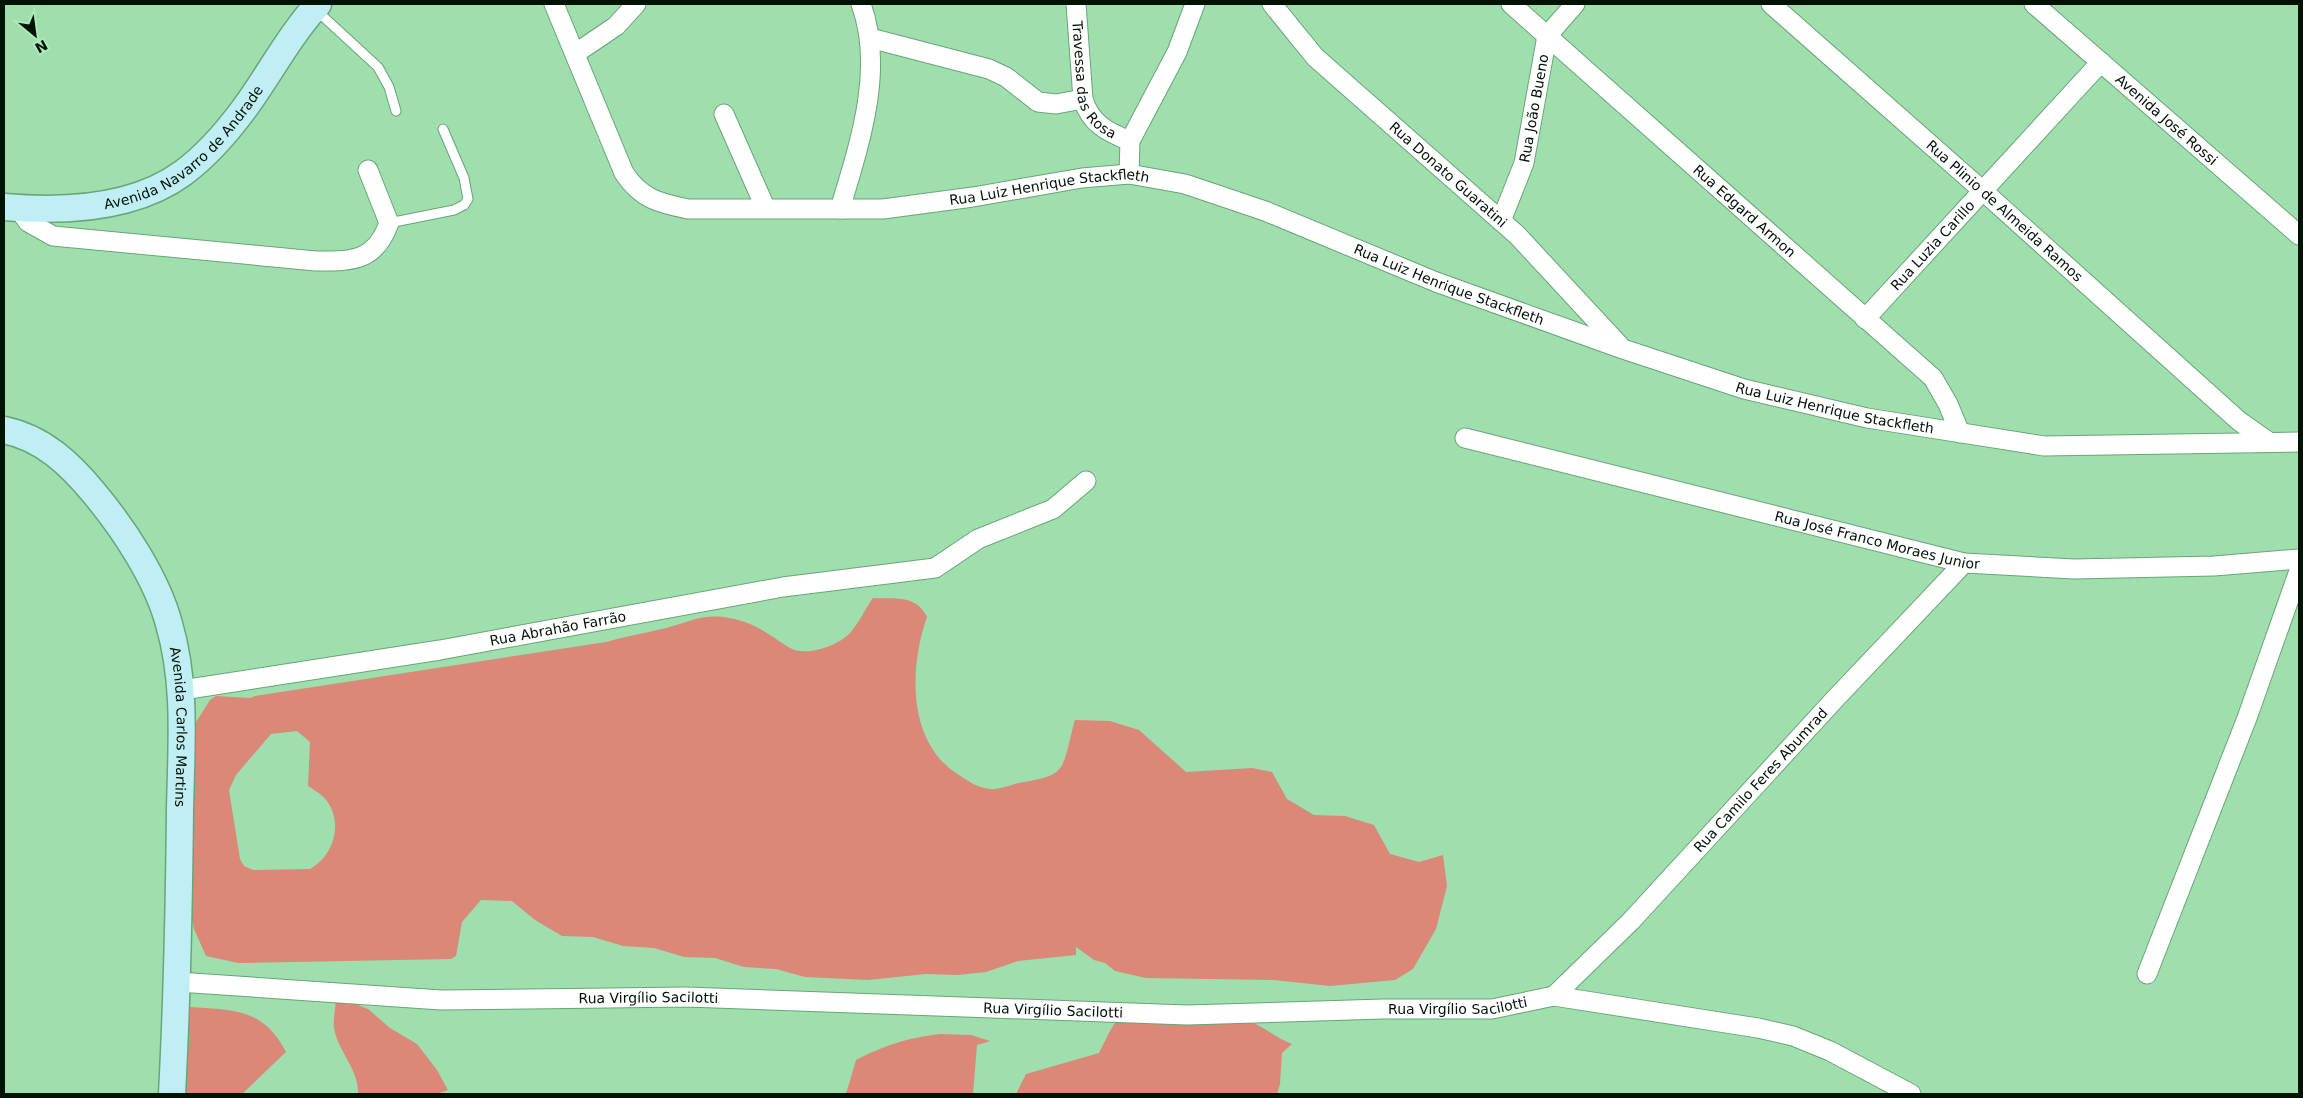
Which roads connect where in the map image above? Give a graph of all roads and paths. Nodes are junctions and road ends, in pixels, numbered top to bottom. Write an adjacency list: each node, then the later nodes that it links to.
1 (554, 4): 14 (street)
2 (636, 4): 14 (street)
3 (861, 4): 13 (street)
4 (1076, 4): 16 (street, Travessa das Rosa)
5 (1195, 4): 20 (street)
6 (1272, 4): 27 (street, Rua Donato Guaratini)
7 (1511, 4): 12 (street, Rua Edgard Armon)
8 (1575, 4): 12 (street, Rua João Bueno)
9 (1771, 4): 23 (street, Rua Plinio de Almeida Ramos)
10 (2034, 4): 15 (street, Avenida José Rossi)
11 (316, 6): 17 (lane); 25 (street, Avenida Navarro de Andrade)
12 (1547, 36): 27 (street, Rua João Bueno); 30 (street, Rua Edgard Armon)
13 (870, 38): 16 (street); 26 (street)
14 (576, 53): 24 (street, Rua Luiz Henrique Stackfleth)
15 (2101, 62): 23 (street, Rua Luzia Carillo); 29 (street, Avenida José Rossi)
16 (1083, 99): 20 (street, Travessa das Rosa)
17 (396, 111)
18 (724, 114): 24 (street)
19 (443, 129): 28 (lane)
20 (1130, 141): 22 (street)
21 (368, 170): 28 (street)
22 (1129, 174): 26 (street, Rua Luiz Henrique Stackfleth); 31 (street, Rua Luiz Henrique Stackfleth)
23 (1983, 191): 30 (street, Rua Luzia Carillo); 35 (street, Rua Plinio de Almeida Ramos)
24 (765, 207): 26 (street, Rua Luiz Henrique Stackfleth)
25 (11, 208): 28 (street)
26 (840, 210)
27 (1501, 221): 31 (street, Rua Donato Guaratini)
28 (390, 224)
29 (2299, 235)
30 (1865, 319): 33 (street, Rua Edgard Armon)
31 (1623, 349): 33 (street, Rua Luiz Henrique Stackfleth)
32 (4, 430): 41 (street, Avenida Carlos Martins)
33 (1960, 433): 35 (street, Rua Luiz Henrique Stackfleth)
34 (1465, 438): 39 (street, Rua José Franco Moraes Junior)
35 (2269, 442): 36 (street, Rua Luiz Henrique Stackfleth)
36 (2299, 442)
37 (1086, 481): 41 (street, Rua Abrahão Farrão)
38 (2299, 559): 39 (street, Rua José Franco Moraes Junior)
39 (1964, 563): 44 (street, Rua Camilo Feres Abumrad)
40 (2299, 571): 42 (street)
41 (182, 690): 43 (street, Avenida Carlos Martins)
42 (2147, 974)
43 (178, 982): 44 (street, Rua Virgílio Sacilotti); 45 (street, Avenida Carlos Martins)
44 (1554, 996): 46 (street, Rua Virgílio Sacilotti)
45 (172, 1094)
46 (1911, 1094)

